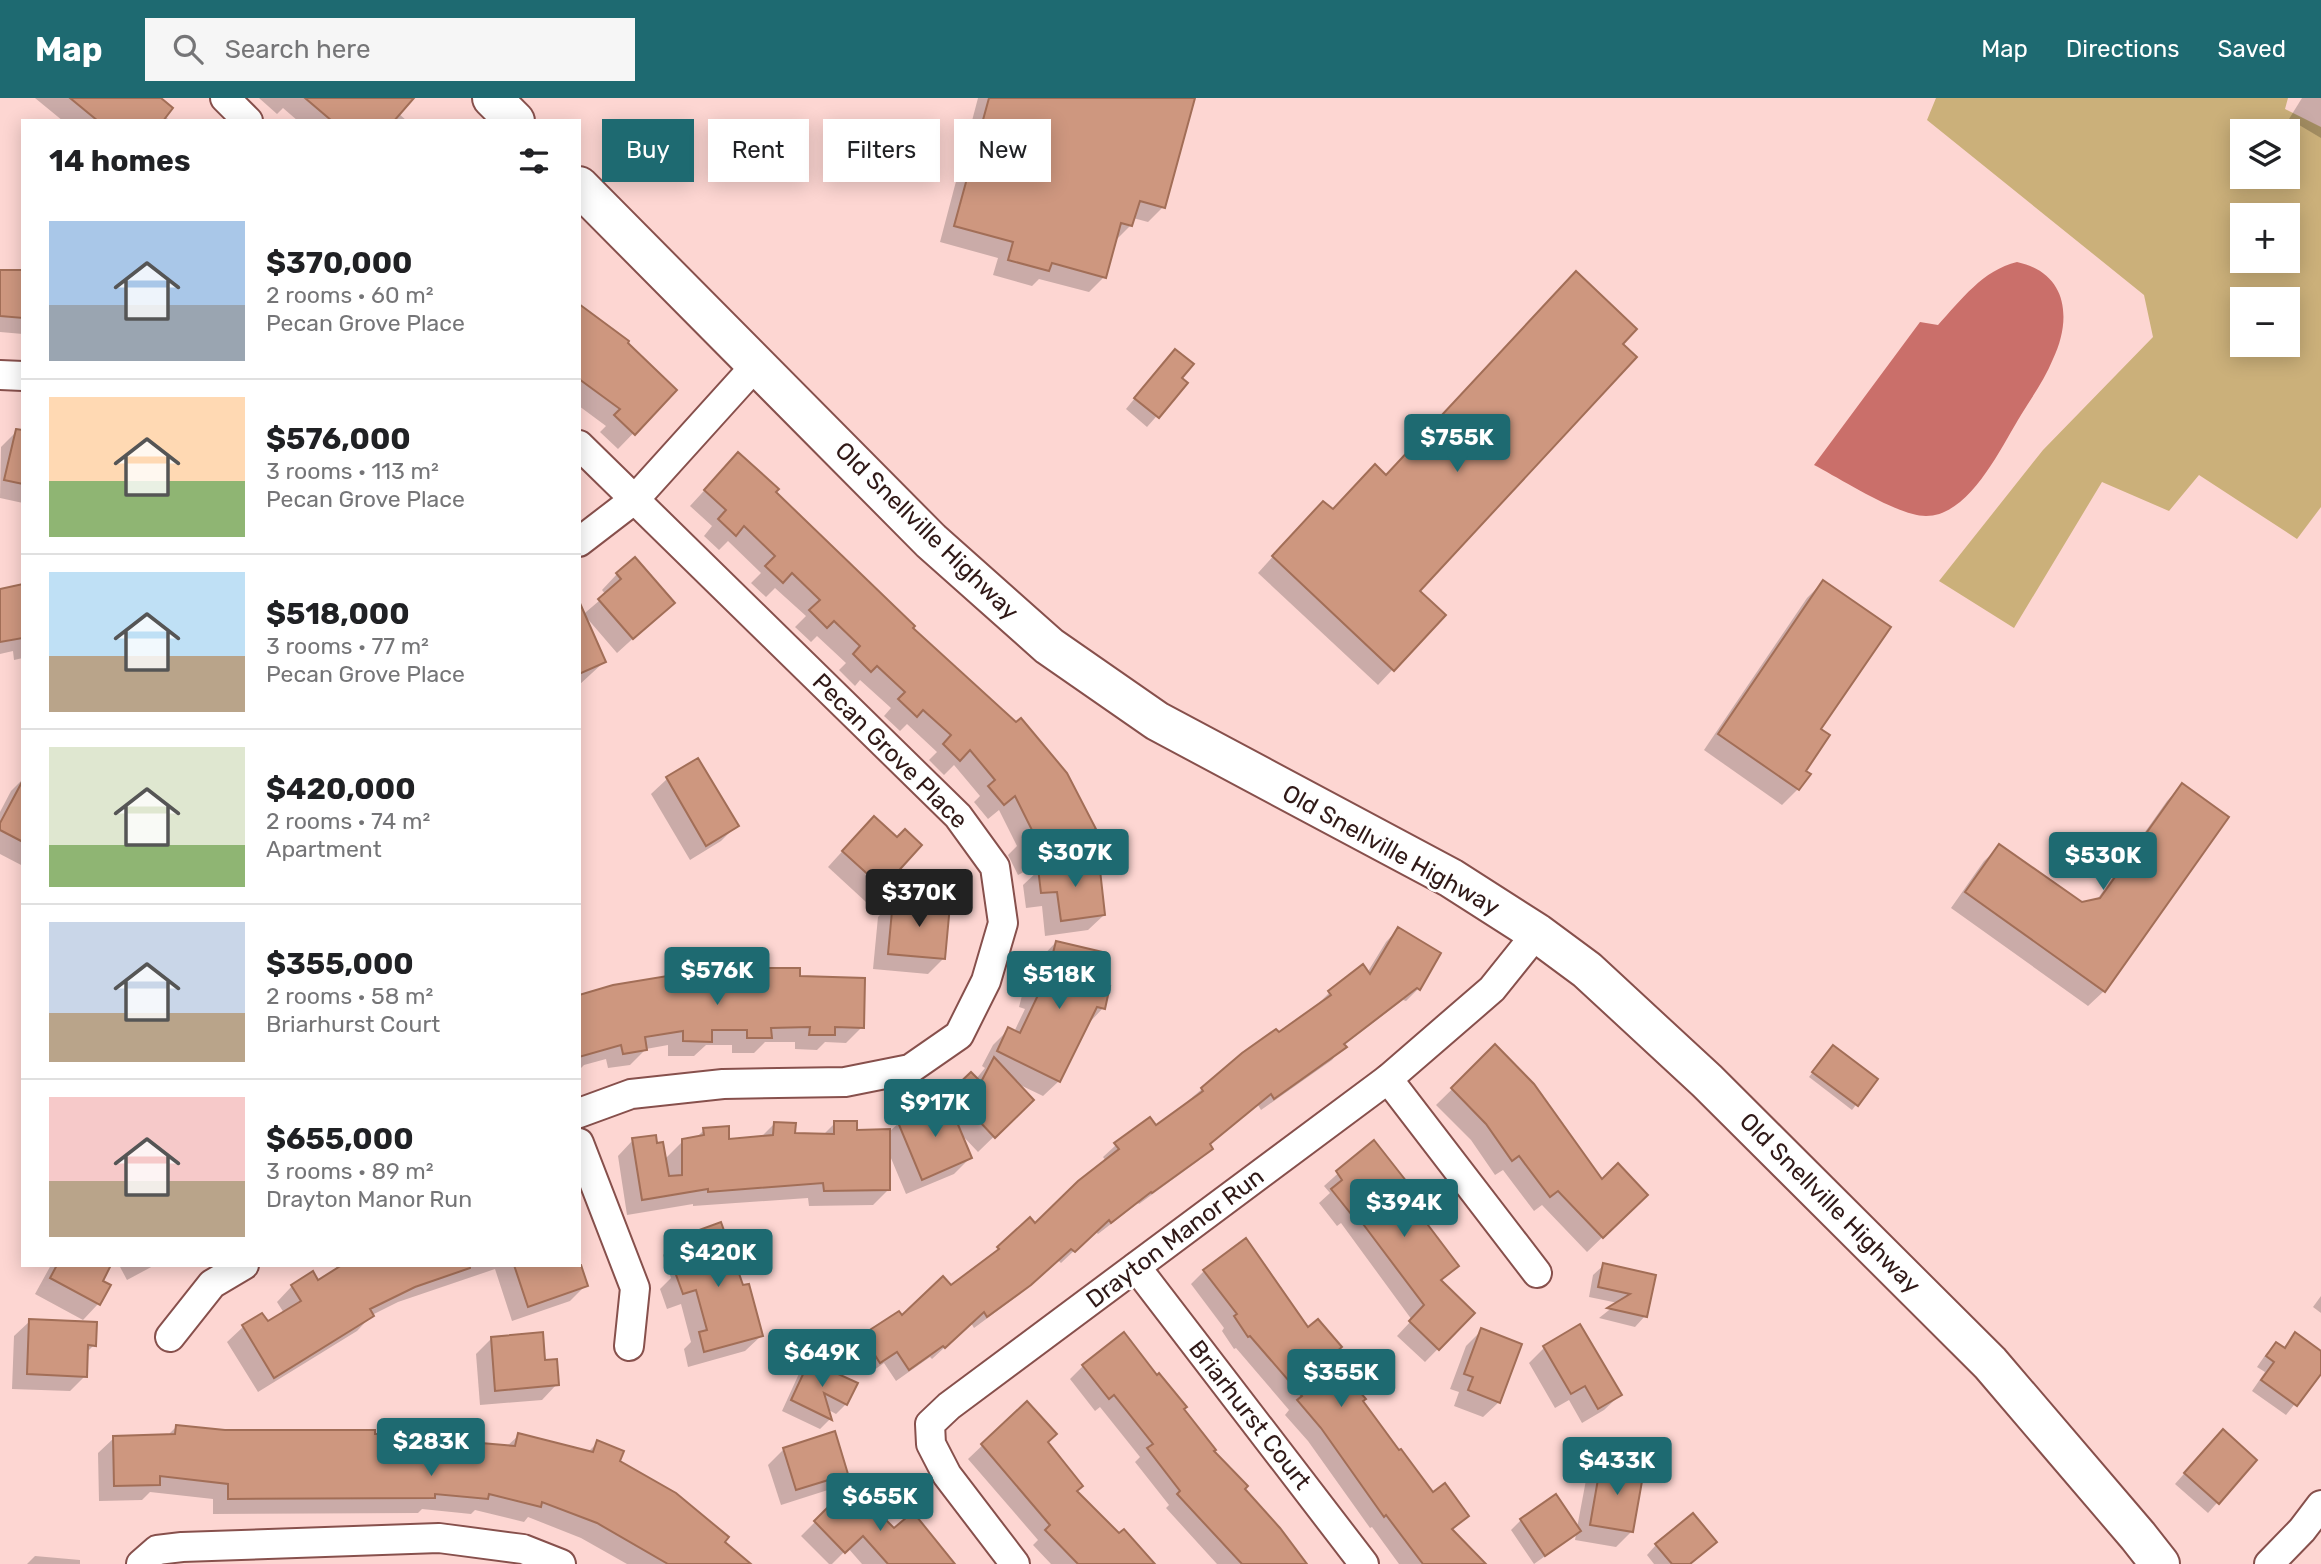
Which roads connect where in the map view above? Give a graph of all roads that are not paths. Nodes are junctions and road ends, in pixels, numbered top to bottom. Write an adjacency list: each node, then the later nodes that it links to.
1 (225, 98): 3 (street)
2 (492, 98): 4 (street)
3 (246, 119)
4 (513, 119)
5 (581, 188): 6 (street, Old Snellville Highway)
6 (757, 364): 10 (street); 12 (street, Old Snellville Highway)
7 (0, 375): 8 (street)
8 (21, 376)
9 (581, 447): 10 (street, Pecan Grove Place)
10 (635, 499): 11 (street); 14 (street, Pecan Grove Place)
11 (581, 540)
12 (1537, 933): 13 (street, Drayton Manor Run); 26 (street, Old Snellville Highway)
13 (1388, 1079): 17 (street, Drayton Manor Run); 18 (street)
14 (581, 1112)
15 (581, 1148): 20 (street)
16 (241, 1267): 19 (street)
17 (1136, 1267): 24 (street, Drayton Manor Run); 25 (street, Briarhurst Court)
18 (1537, 1273)
19 (170, 1337)
20 (629, 1346)
21 (2321, 1505): 27 (street)
22 (141, 1564): 23 (street)
23 (561, 1564)
24 (1015, 1564)
25 (1364, 1564)
26 (2160, 1564)
27 (2270, 1564)

